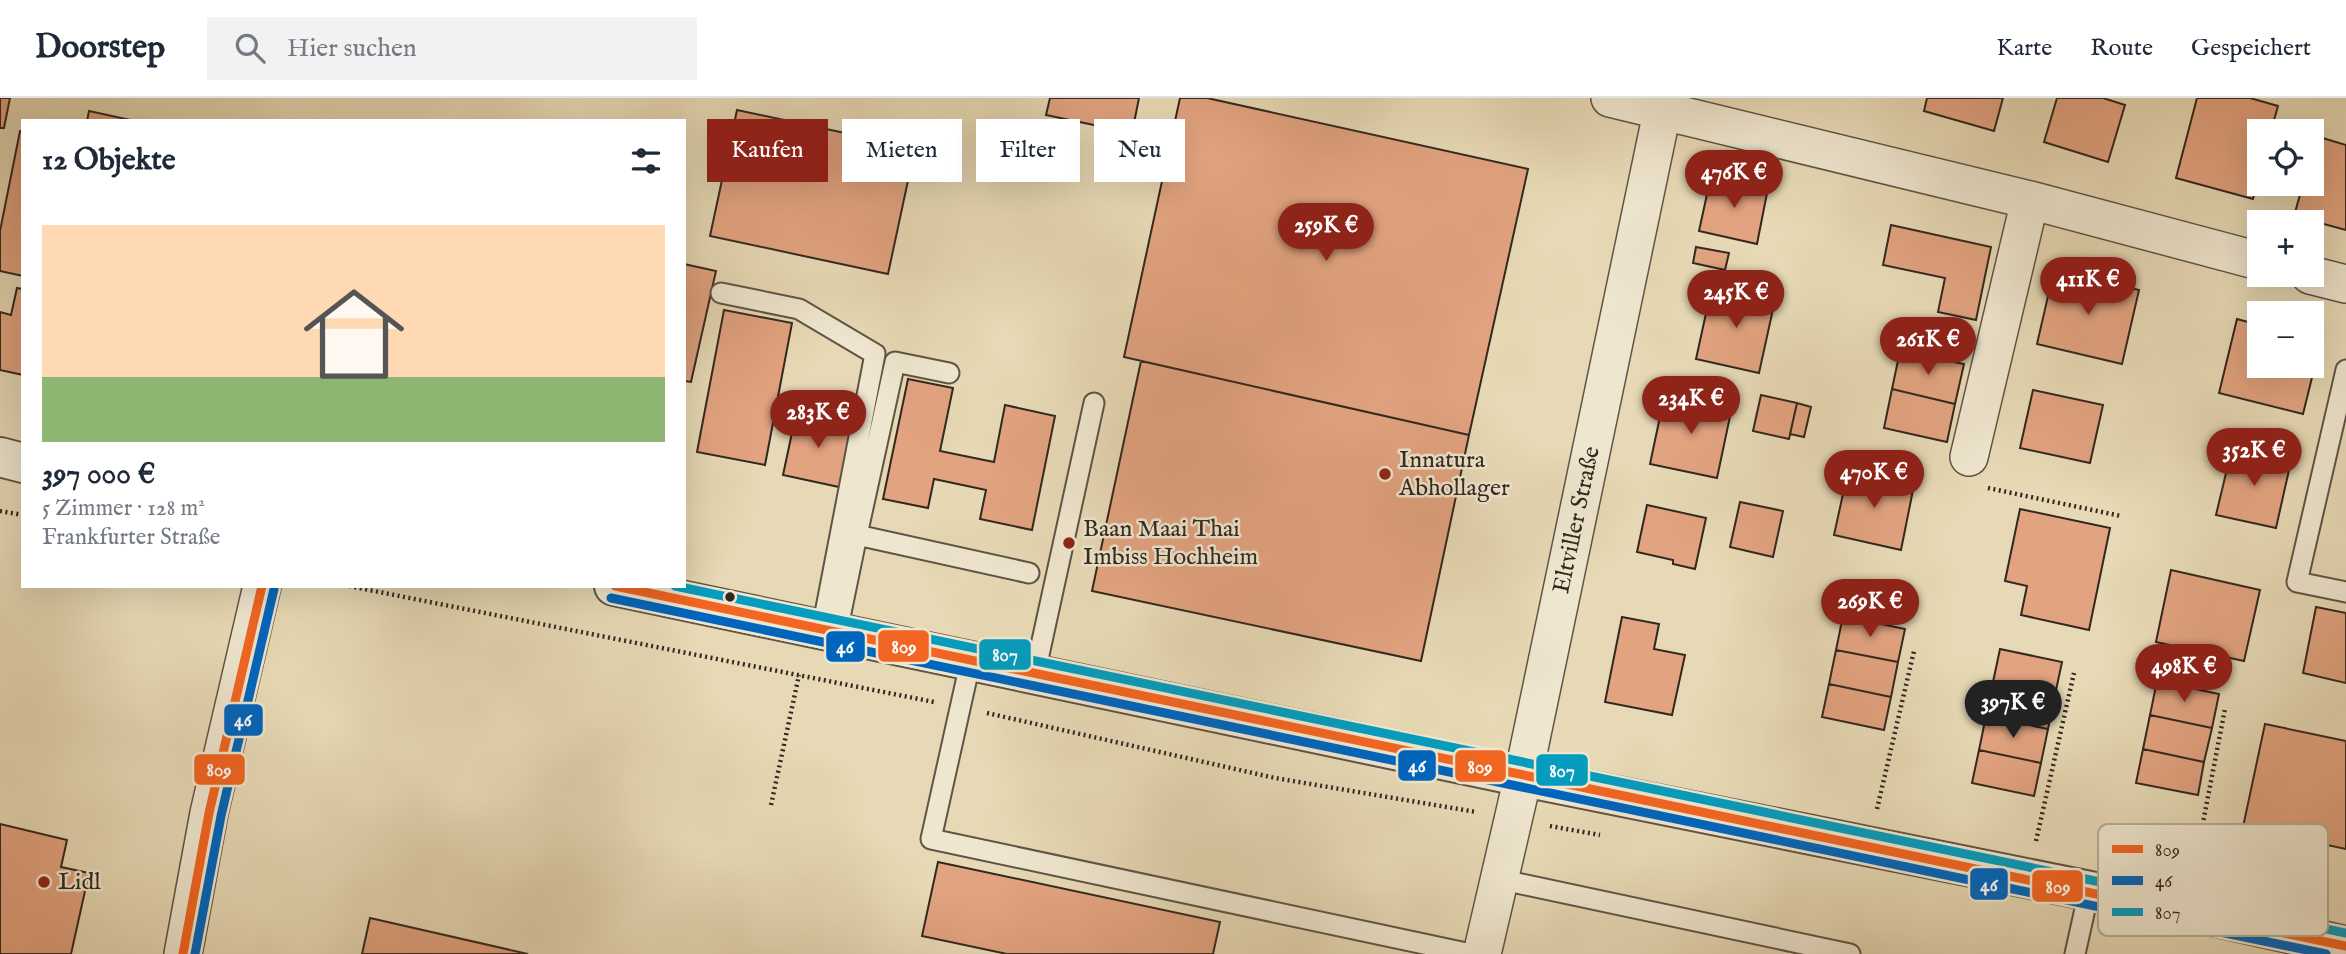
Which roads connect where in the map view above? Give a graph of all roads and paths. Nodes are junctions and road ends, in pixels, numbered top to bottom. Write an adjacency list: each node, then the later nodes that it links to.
1 (1610, 98): 2 (street)
2 (1664, 104): 3 (street); 29 (street, Eltviller Straße)
3 (2030, 200): 4 (street); 12 (street)
4 (2247, 258)
5 (2324, 278): 6 (street)
6 (2346, 284)
7 (721, 293): 22 (lane)
8 (2346, 370): 21 (lane)
9 (949, 373): 17 (lane)
10 (1094, 403): 25 (lane)
11 (0, 457): 13 (street)
12 (1969, 457): 16 (path)
13 (21, 462)
14 (0, 511): 15 (path)
15 (21, 515)
16 (2121, 516)
17 (857, 535): 18 (lane); 22 (lane)
18 (1029, 573)
19 (262, 588): 39 (street)
20 (624, 588): 22 (street)
21 (2346, 592)
22 (830, 630): 24 (street)
23 (1914, 651): 31 (path)
24 (971, 659): 25 (street); 40 (lane)
25 (1035, 673): 29 (street)
26 (2074, 673): 33 (path)
27 (799, 676): 30 (path)
28 (2225, 709): 32 (path)
29 (1523, 777): 34 (street, Eltviller Straße); 35 (street)
30 (771, 805)
31 (1877, 810)
32 (2202, 824)
33 (2035, 841)
34 (1499, 879): 41 (street, Eltviller Straße); 42 (lane)
35 (2089, 891): 36 (street); 43 (lane)
36 (2098, 893)
37 (2299, 936): 38 (street)
38 (2346, 946)
39 (183, 954)
40 (1471, 954)
41 (1482, 954)
42 (1850, 954)
43 (2075, 954)

